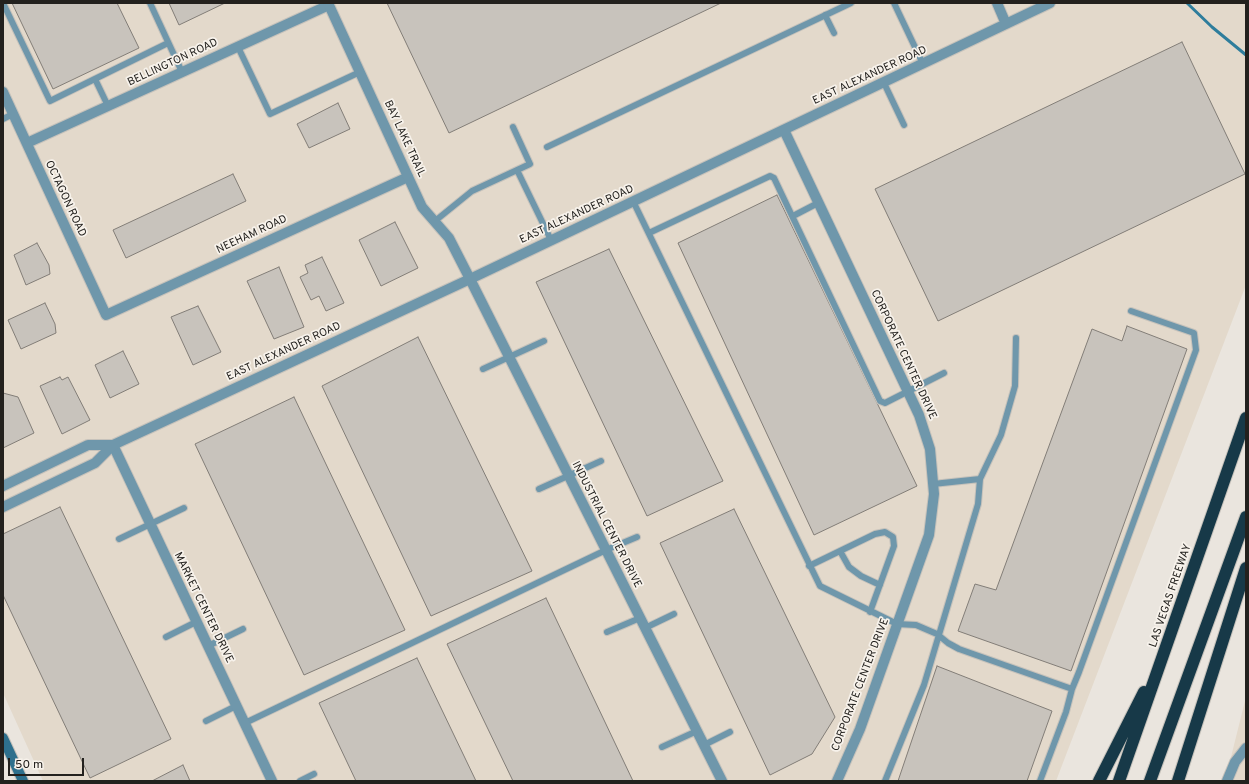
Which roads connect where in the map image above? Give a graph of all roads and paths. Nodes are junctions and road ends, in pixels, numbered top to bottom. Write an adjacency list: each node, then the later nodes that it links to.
1 (3, 3): 16 (lane)
2 (150, 3): 11 (lane)
3 (851, 3): 8 (lane)
4 (894, 3): 13 (lane)
5 (997, 3): 9 (street)
6 (1050, 3): 9 (street, EAST ALEXANDER ROAD)
7 (328, 4): 12 (street, BELLINGTON ROAD); 15 (street, BAY LAKE TRAIL)
8 (825, 15): 10 (lane); 26 (lane)
9 (1006, 24): 13 (street, EAST ALEXANDER ROAD)
10 (834, 32)
11 (168, 44): 14 (lane); 16 (lane)
12 (238, 47): 14 (street, BELLINGTON ROAD); 15 (lane)
13 (923, 64): 17 (street, EAST ALEXANDER ROAD)
14 (182, 72): 19 (street, BELLINGTON ROAD)
15 (360, 72): 28 (street, BAY LAKE TRAIL)
16 (95, 79): 19 (lane)
17 (884, 83): 22 (lane); 24 (street, EAST ALEXANDER ROAD)
18 (3, 92): 20 (street, OCTAGON ROAD)
19 (108, 106): 25 (street, BELLINGTON ROAD)
20 (13, 114): 21 (lane); 25 (street, OCTAGON ROAD)
21 (3, 119)
22 (904, 125)
23 (513, 127): 27 (lane)
24 (784, 130): 29 (street, EAST ALEXANDER ROAD); 30 (street, CORPORATE CENTER DRIVE)
25 (27, 143): 37 (street, OCTAGON ROAD)
26 (547, 146)
27 (517, 170): 32 (lane); 34 (lane)
28 (408, 177): 32 (street, BAY LAKE TRAIL); 37 (street, NEEHAM ROAD)
29 (633, 201): 33 (lane); 34 (street, EAST ALEXANDER ROAD)
30 (818, 203): 31 (lane); 43 (street, CORPORATE CENTER DRIVE)
31 (793, 216): 33 (lane); 43 (lane)
32 (435, 221): 35 (street, BAY LAKE TRAIL)
33 (648, 233): 60 (lane)
34 (551, 240): 35 (street, EAST ALEXANDER ROAD)
35 (470, 279): 40 (street, INDUSTRIAL CENTER DRIVE); 45 (street, EAST ALEXANDER ROAD)
36 (1131, 311): 75 (lane)
37 (106, 315)
38 (1016, 338): 48 (lane)
39 (544, 341): 40 (lane)
40 (508, 357): 41 (lane); 47 (street, INDUSTRIAL CENTER DRIVE)
41 (483, 369)
42 (944, 373): 43 (lane)
43 (907, 390): 49 (street, CORPORATE CENTER DRIVE)
44 (1246, 418): 74 (highway, LAS VEGAS FREEWAY)
45 (113, 445): 50 (street, EAST ALEXANDER ROAD); 52 (street, EAST ALEXANDER ROAD); 55 (street, MARKET CENTER DRIVE)
46 (601, 461): 47 (lane)
47 (568, 476): 51 (lane); 58 (street, INDUSTRIAL CENTER DRIVE)
48 (980, 479): 49 (lane); 71 (lane)
49 (934, 484): 67 (street, CORPORATE CENTER DRIVE)
50 (3, 486)
51 (539, 489)
52 (3, 507)
53 (184, 508): 55 (lane)
54 (1246, 517): 95 (highway)
55 (150, 525): 57 (lane); 66 (street, MARKET CENTER DRIVE)
56 (637, 537): 58 (lane)
57 (119, 539)
58 (606, 550): 65 (street, INDUSTRIAL CENTER DRIVE); 78 (lane)
59 (840, 551): 60 (lane); 62 (lane); 62 (lane)
60 (810, 566): 63 (lane)
61 (1246, 568): 96 (highway)
62 (880, 585): 63 (lane)
63 (870, 612): 67 (lane)
64 (674, 614): 68 (lane)
65 (640, 618): 68 (street, INDUSTRIAL CENTER DRIVE); 70 (lane)
66 (196, 622): 72 (lane); 73 (street, MARKET CENTER DRIVE)
67 (897, 624): 71 (lane); 90 (street, CORPORATE CENTER DRIVE)
68 (645, 628): 79 (street, INDUSTRIAL CENTER DRIVE)
69 (243, 629): 73 (lane)
70 (607, 632)
71 (937, 634): 75 (lane); 91 (lane)
72 (166, 637)
73 (208, 646): 76 (street, MARKET CENTER DRIVE)
74 (1167, 646): 93 (highway); 94 (highway, LAS VEGAS FREEWAY)
75 (1072, 689): 92 (lane)
76 (236, 706): 77 (lane); 78 (street, MARKET CENTER DRIVE)
77 (206, 721)
78 (245, 723): 87 (street, MARKET CENTER DRIVE)
79 (696, 731): 82 (street, INDUSTRIAL CENTER DRIVE); 83 (lane)
80 (730, 732): 82 (lane)
81 (3, 738): 86 (main road)
82 (704, 745): 89 (street, INDUSTRIAL CENTER DRIVE)
83 (662, 747)
84 (1246, 748): 97 (street)
85 (314, 774): 88 (lane)
86 (23, 781)
87 (272, 781)
88 (300, 781)
89 (722, 781)
90 (837, 781)
91 (885, 781)
92 (1040, 781)
93 (1099, 781)
94 (1119, 781)
95 (1150, 781)
96 (1178, 781)
97 (1227, 781)

